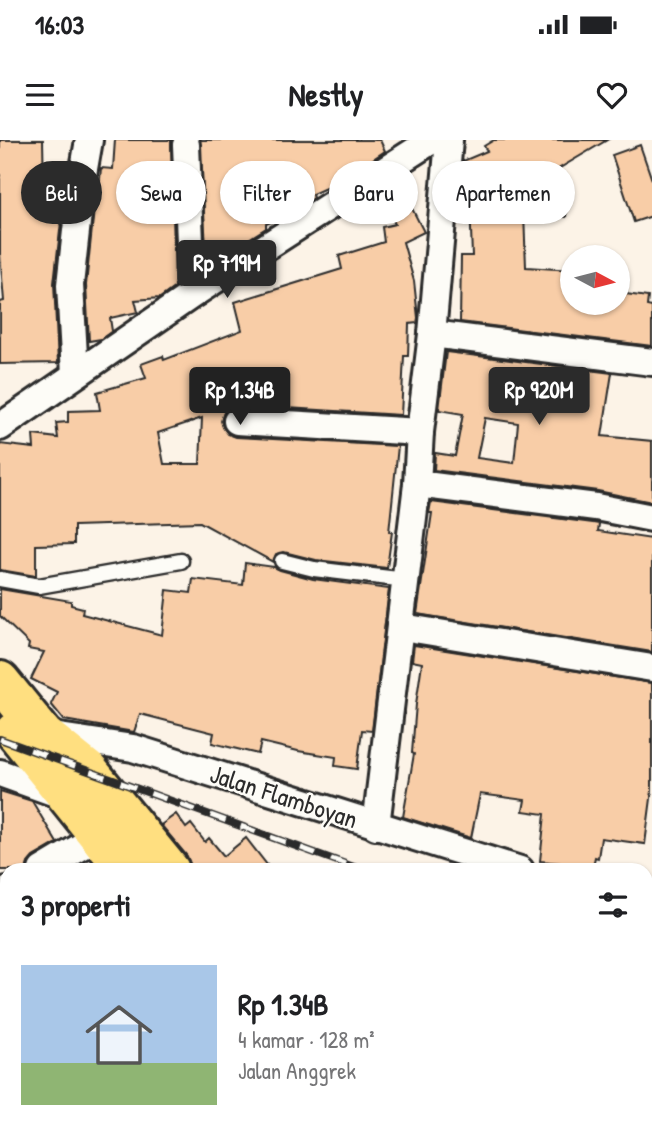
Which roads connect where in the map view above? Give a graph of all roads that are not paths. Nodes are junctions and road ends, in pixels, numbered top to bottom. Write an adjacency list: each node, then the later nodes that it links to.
1 (89, 140): 8 (street)
2 (432, 140): 5 (street)
3 (449, 140): 6 (street)
4 (186, 145): 5 (street)
5 (196, 292): 8 (street)
6 (432, 334): 7 (street); 11 (street)
7 (652, 362)
8 (75, 374): 10 (street)
9 (237, 421): 11 (street)
10 (0, 427)
11 (420, 432): 12 (street)
12 (418, 484): 13 (street); 17 (street)
13 (652, 518)
14 (181, 561): 16 (lane)
15 (282, 561): 17 (lane)
16 (0, 579)
17 (406, 580): 18 (street)
18 (402, 627): 19 (street); 25 (street)
19 (652, 668)
20 (0, 681): 22 (main road)
21 (0, 715): 24 (main road)
22 (44, 735): 25 (street, Jalan Flamboyan); 29 (main road)
23 (0, 773): 24 (street)
24 (66, 797): 26 (main road)
25 (376, 826): 30 (street, Jalan Flamboyan)
26 (99, 836): 27 (street); 28 (main road)
27 (54, 863)
28 (120, 863)
29 (164, 863)
30 (497, 863)

